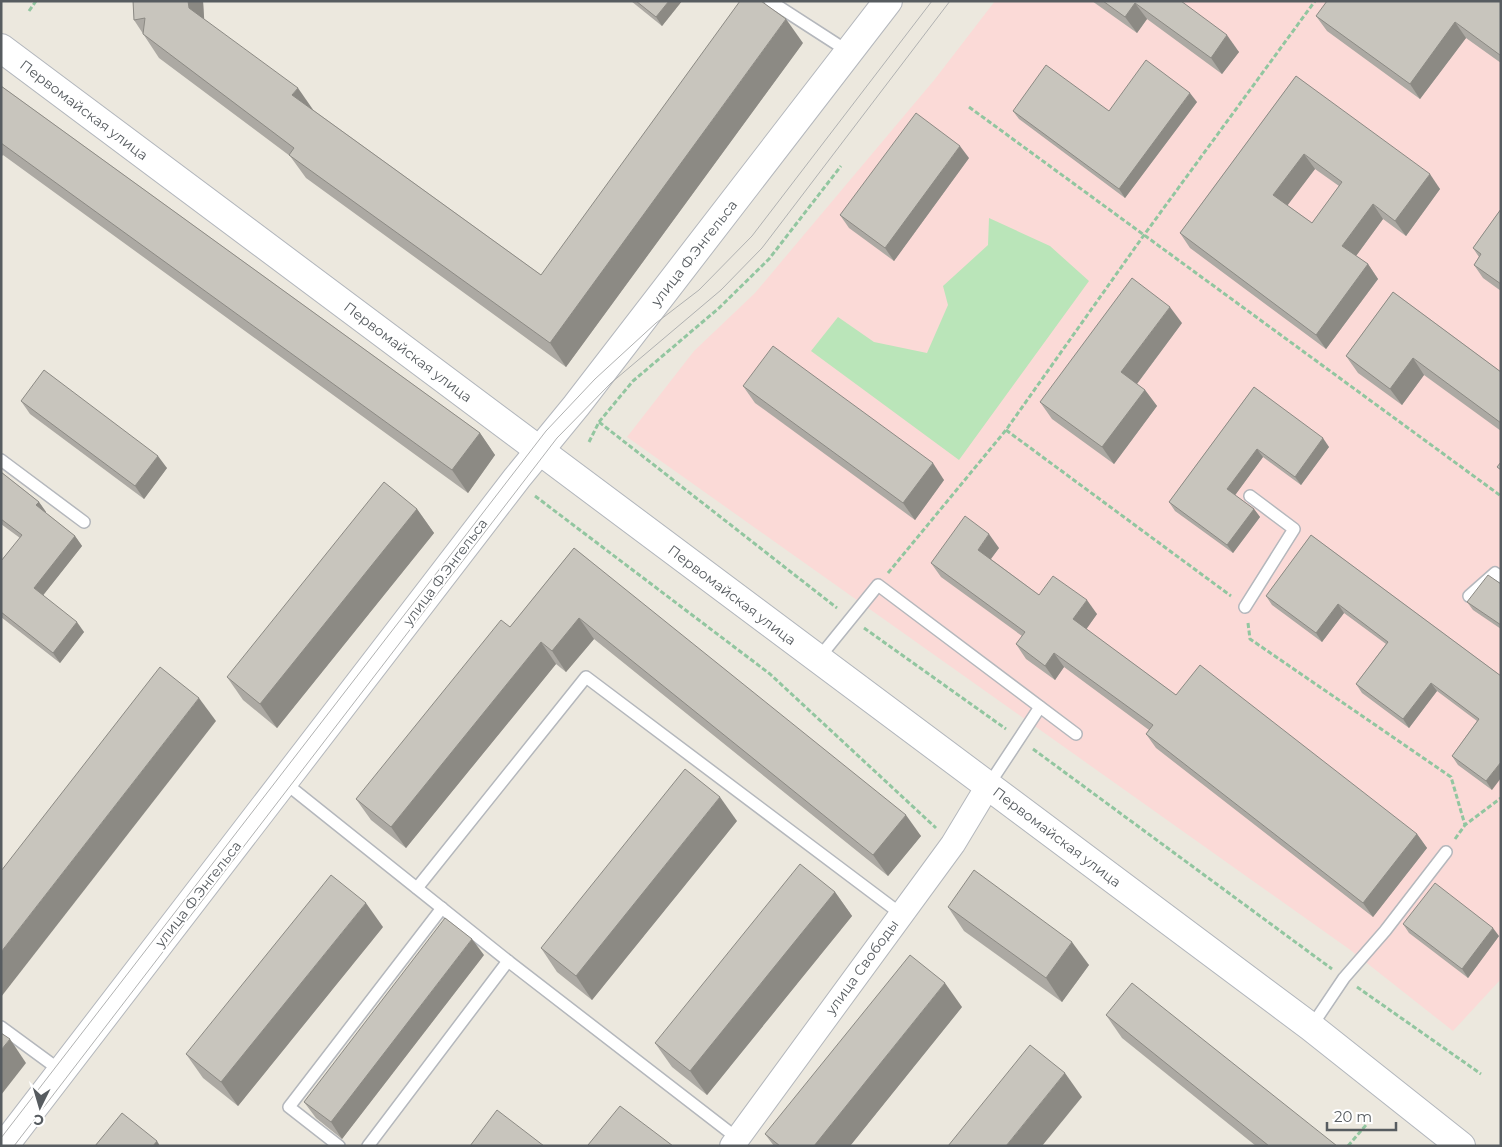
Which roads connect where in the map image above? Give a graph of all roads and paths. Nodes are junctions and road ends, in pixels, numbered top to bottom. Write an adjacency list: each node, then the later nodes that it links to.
1 (36, 1): 5 (path)
2 (770, 1): 7 (lane)
3 (888, 1): 7 (main road, улица Ф.Энгельса)
4 (1316, 1): 10 (path)
5 (29, 11)
6 (1, 48): 12 (main road, Первомайская улица)
7 (849, 52): 12 (main road, улица Ф.Энгельса)
8 (968, 106): 10 (path)
9 (841, 166): 11 (path)
10 (1144, 234): 16 (path); 19 (path)
11 (599, 422)
12 (539, 450): 14 (main road, улица Ф.Энгельса); 22 (main road, Первомайская улица)
13 (1, 460): 17 (lane)
14 (517, 478): 25 (main road, улица Ф.Энгельса); 28 (path)
15 (1250, 496): 21 (lane)
16 (1501, 496)
17 (84, 522)
18 (1501, 577): 20 (lane)
19 (878, 585): 22 (lane); 23 (lane)
20 (1469, 596)
21 (1245, 607)
22 (818, 659): 26 (main road, Первомайская улица)
23 (1040, 707): 24 (lane); 26 (lane)
24 (1076, 734)
25 (284, 782): 30 (lane); 36 (main road, улица Ф.Энгельса)
26 (988, 786): 28 (street, улица Свободы); 35 (main road, Первомайская улица)
27 (1501, 798): 29 (path)
28 (953, 844): 32 (street, улица Свободы)
29 (1446, 852): 35 (lane)
30 (417, 888): 31 (lane); 32 (lane)
31 (442, 908): 33 (lane); 40 (lane)
32 (901, 914): 38 (street, улица Свободы)
33 (508, 961): 38 (lane); 41 (lane)
34 (1, 1027): 36 (lane)
35 (1311, 1027): 43 (main road, Первомайская улица)
36 (62, 1071): 39 (main road, улица Ф.Энгельса)
37 (1366, 1125): 42 (path)
38 (734, 1142)
39 (4, 1146)
40 (339, 1146)
41 (368, 1146)
42 (1348, 1146)
43 (1461, 1146)

